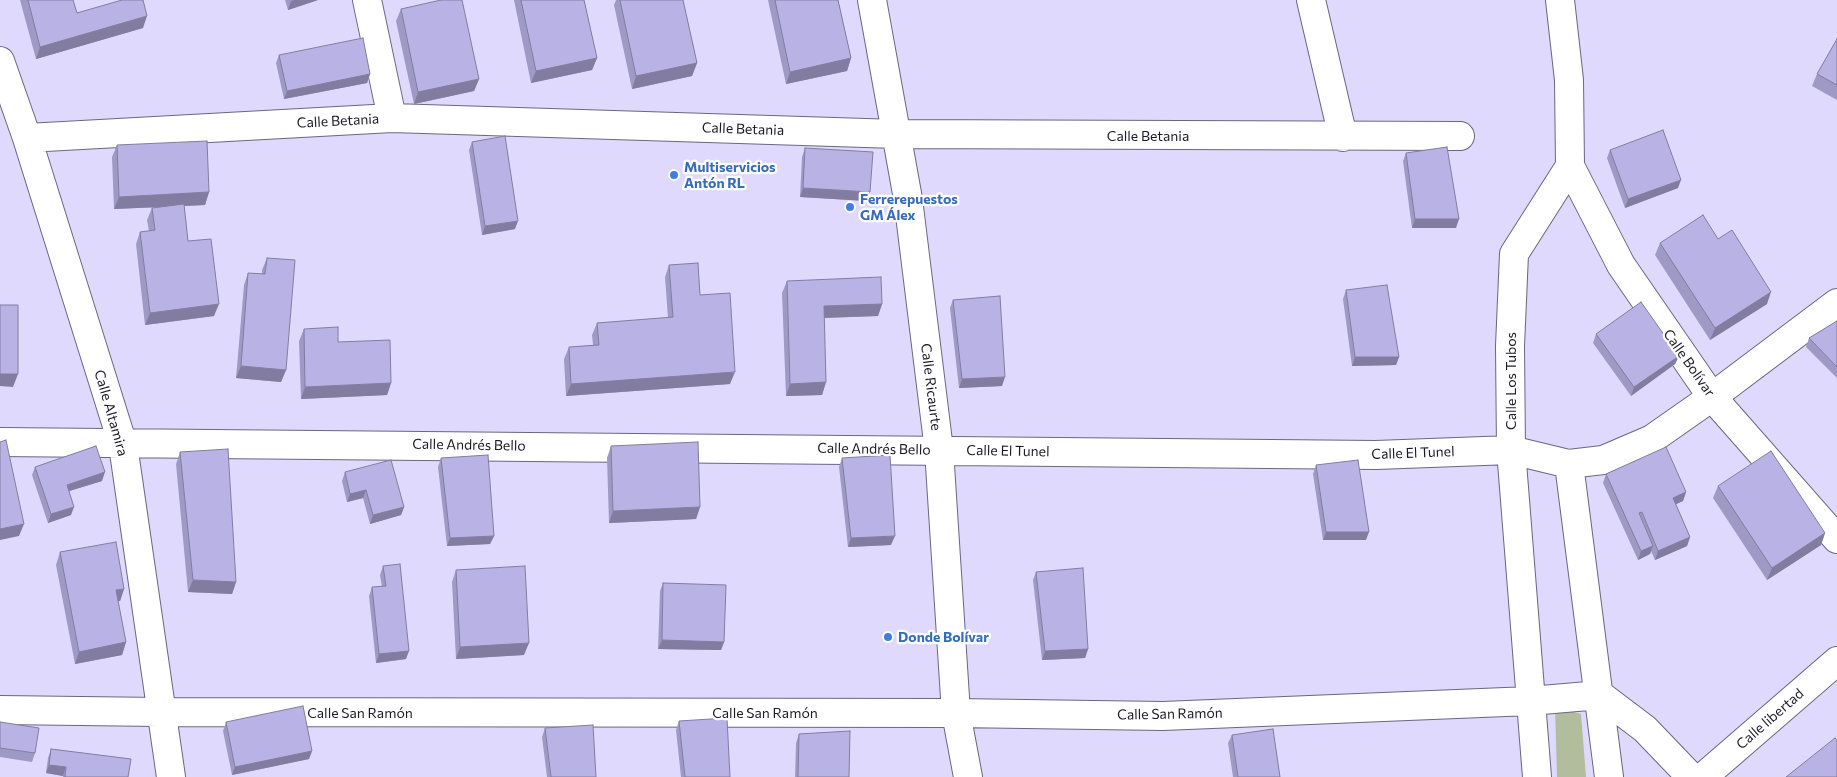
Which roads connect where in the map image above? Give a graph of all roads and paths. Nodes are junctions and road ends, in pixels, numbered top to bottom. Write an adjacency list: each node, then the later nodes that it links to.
1 (367, 0): 6 (street)
2 (872, 0): 7 (street, Calle Ricaurte)
3 (1311, 0): 9 (street)
4 (1560, 0): 11 (street)
5 (0, 61): 10 (street, Calle Altamira)
6 (392, 118): 7 (street, Calle Betania); 10 (street, Calle Betania)
7 (897, 134): 9 (street, Calle Betania); 16 (street, Calle Ricaurte)
8 (1460, 136): 9 (street, Calle Betania)
9 (1342, 137)
10 (27, 138): 15 (street, Calle Altamira)
11 (1570, 166): 13 (street, Calle Bolívar); 17 (street, Calle Los Tubos)
12 (1837, 303): 13 (street, Calle El Tunel)
13 (1712, 397): 18 (street, Calle El Tunel); 19 (street, Calle Bolívar)
14 (0, 442): 15 (street, Calle Andrés Bello)
15 (123, 444): 16 (street, Calle Andrés Bello); 24 (street, Calle Altamira)
16 (939, 450): 17 (street, Calle El Tunel); 25 (street, Calle Ricaurte)
17 (1510, 450): 18 (street, Calle El Tunel); 22 (street, Calle Los Tubos)
18 (1569, 464): 21 (street)
19 (1837, 539)
20 (1837, 661): 31 (street, Calle libertad)
21 (1600, 695): 22 (street, Calle San Ramón); 29 (street); 30 (street)
22 (1530, 701): 25 (street, Calle San Ramón); 28 (street, Calle Los Tubos)
23 (0, 710): 24 (street, Calle San Ramón)
24 (160, 712): 25 (street, Calle San Ramón); 26 (street, Calle Altamira)
25 (956, 713): 27 (street, Calle Ricaurte)
26 (171, 777)
27 (968, 777)
28 (1537, 777)
29 (1609, 777)
30 (1691, 777)
31 (1703, 777)

